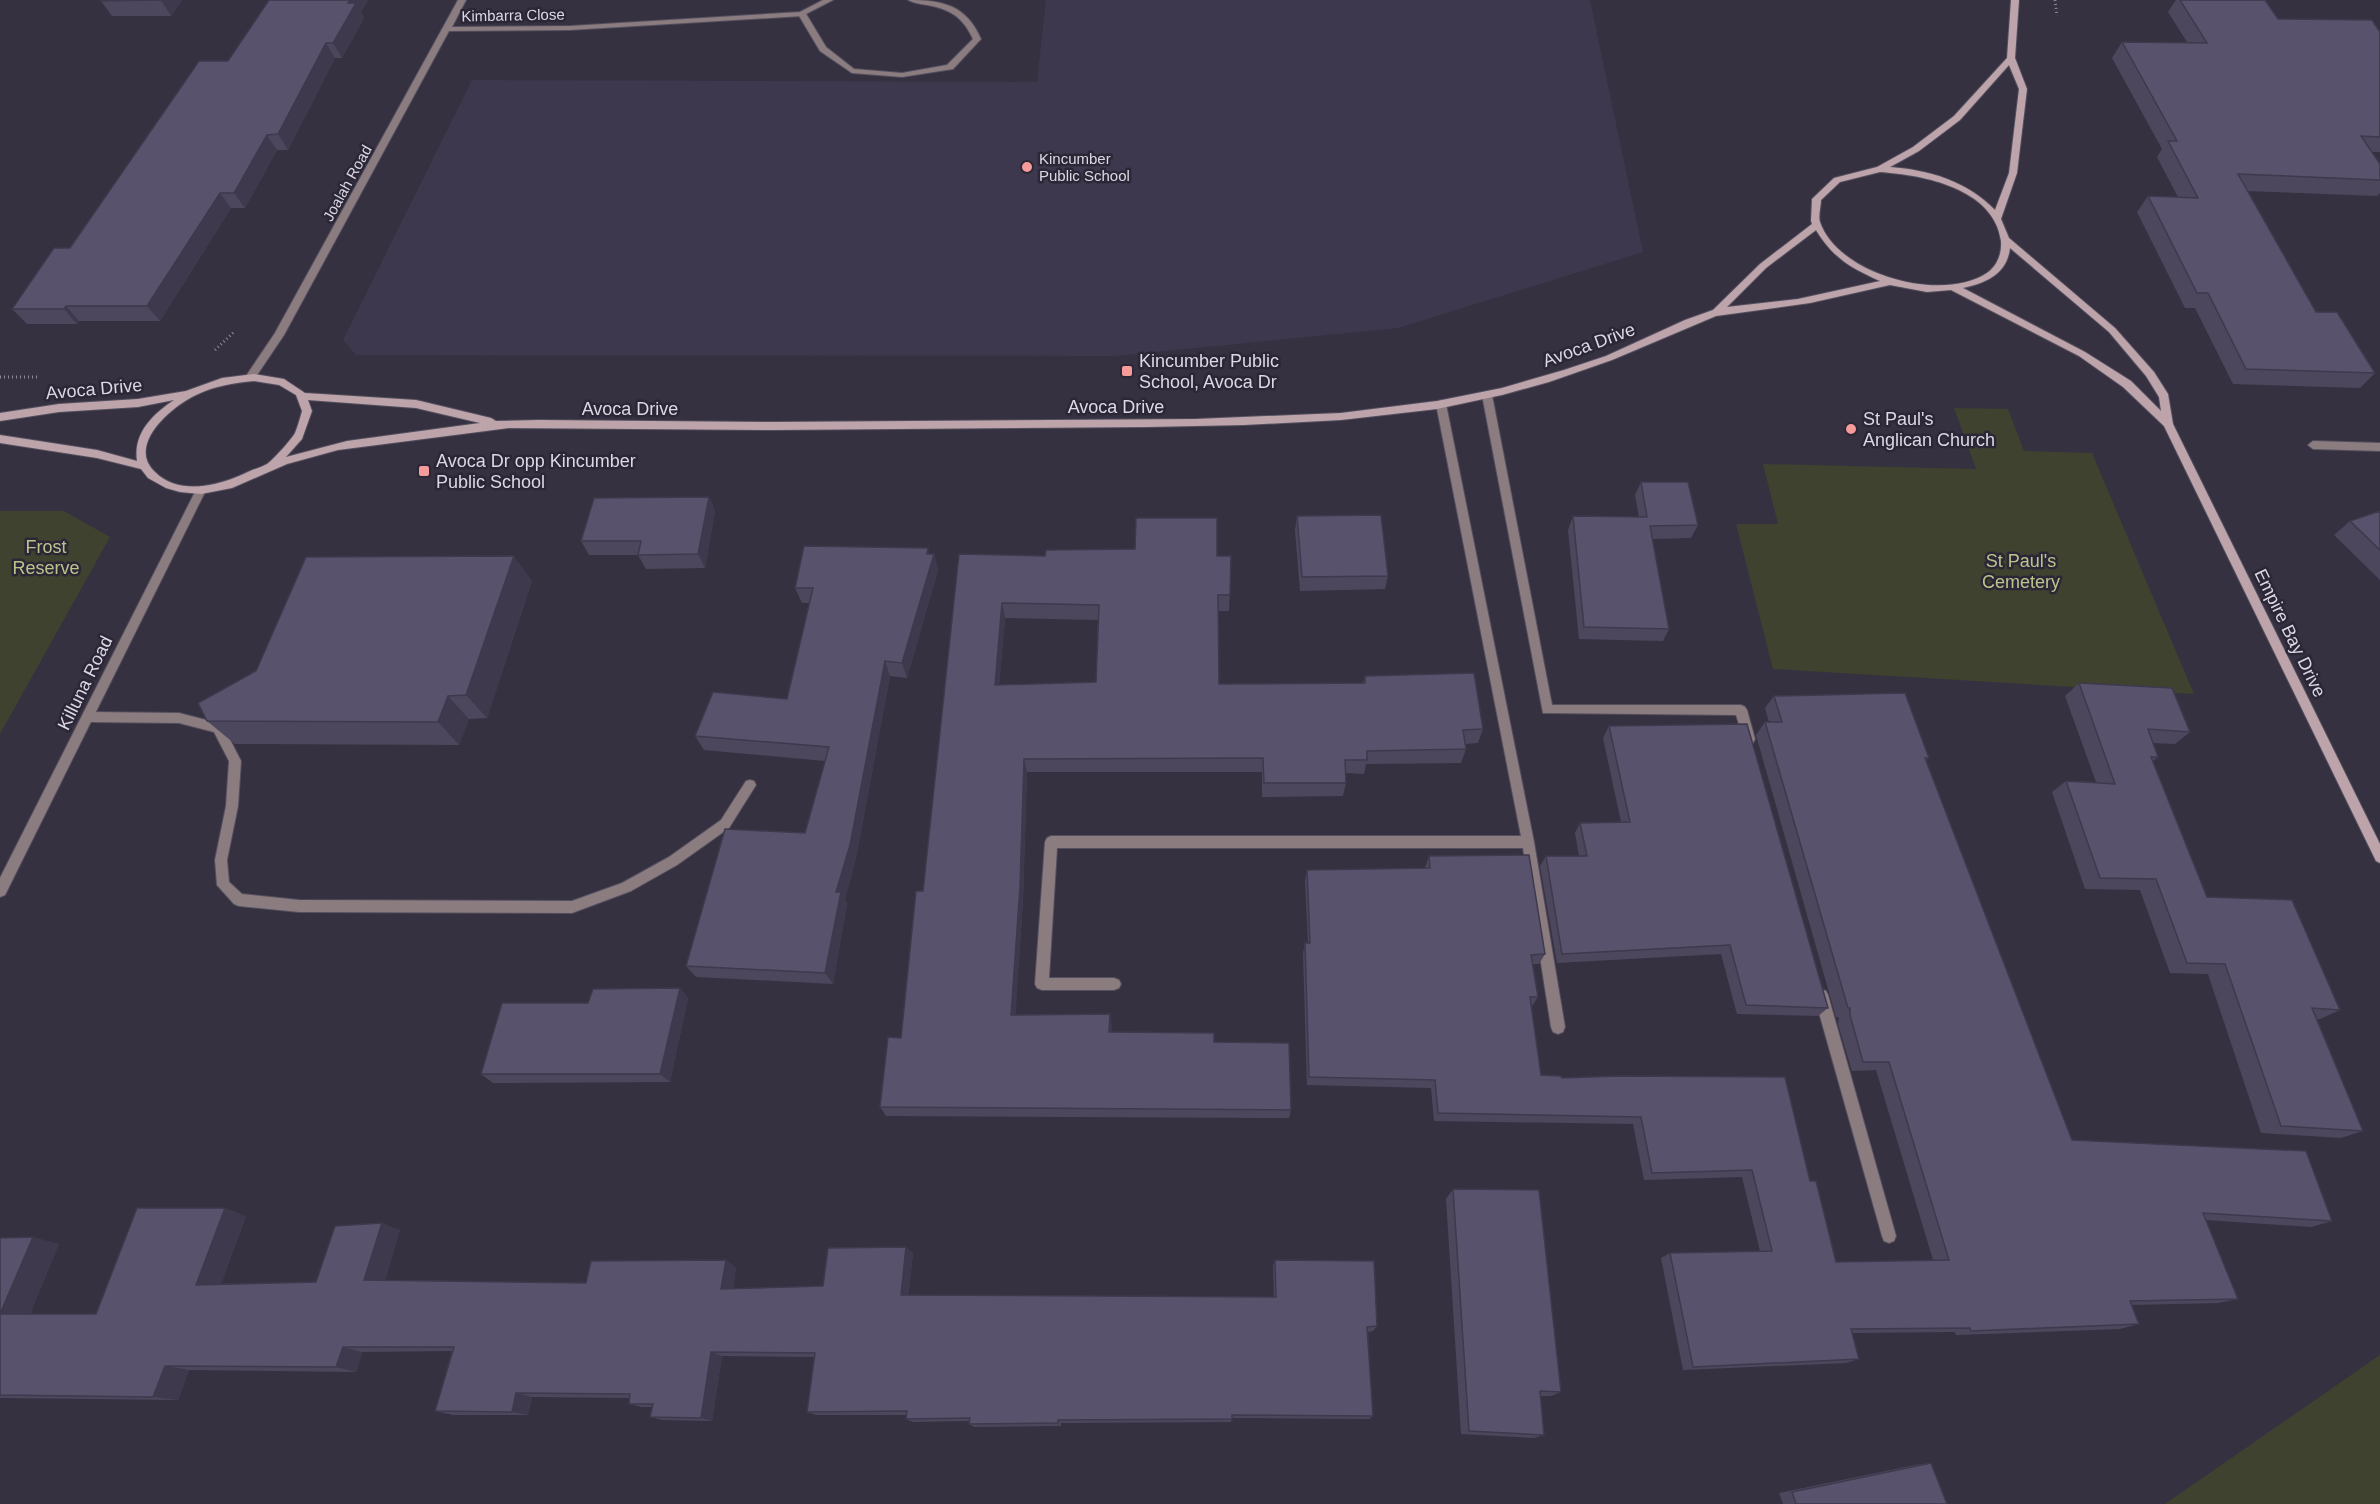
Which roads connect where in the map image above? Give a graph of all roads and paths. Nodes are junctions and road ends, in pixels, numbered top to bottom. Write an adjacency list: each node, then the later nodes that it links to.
1 (462, 0): 8 (street, Joalah Road)
2 (829, 0): 6 (street, Kimbarra Close)
3 (912, 0): 6 (street)
4 (2015, 0): 9 (main road)
5 (2055, 0): 7 (path)
6 (802, 14): 8 (street, Kimbarra Close)
7 (2057, 16)
8 (446, 29): 19 (street, Joalah Road)
9 (2012, 58): 10 (main road); 11 (main road)
10 (1880, 169): 11 (main road); 12 (main road)
11 (1997, 218): 13 (main road)
12 (1816, 226): 14 (main road); 16 (main road, Avoca Drive)
13 (2007, 240): 15 (main road); 28 (main road, Empire Bay Drive)
14 (1890, 282): 15 (main road); 16 (main road, Avoca Drive)
15 (1955, 288): 28 (main road, Empire Bay Drive)
16 (1716, 313): 23 (main road, Avoca Drive)
17 (235, 331): 18 (path)
18 (213, 351)
19 (251, 376): 22 (main road, Avoca Drive); 24 (main road, Avoca Drive)
20 (0, 377): 21 (path)
21 (45, 377)
22 (191, 392): 26 (main road, Avoca Drive); 32 (main road, Avoca Drive)
23 (1487, 395): 25 (main road, Avoca Drive); 36 (street)
24 (303, 396): 27 (main road, Avoca Drive); 33 (main road, Avoca Drive)
25 (1441, 404): 27 (main road, Avoca Drive); 38 (street)
26 (0, 417)
27 (500, 424): 33 (main road, Avoca Drive)
28 (2168, 424): 39 (main road, Empire Bay Drive)
29 (0, 439): 32 (main road, Avoca Drive)
30 (2313, 445): 31 (street)
31 (2380, 447)
32 (143, 466): 34 (main road, Avoca Drive)
33 (270, 467): 34 (main road, Avoca Drive)
34 (201, 490): 35 (street, Killuna Road)
35 (89, 717): 37 (street); 40 (street, Killuna Road)
36 (1754, 756)
37 (750, 785)
38 (1528, 842): 41 (street); 43 (street)
39 (2380, 857)
40 (0, 891)
41 (1114, 984)
42 (1818, 984): 44 (street)
43 (1558, 1027)
44 (1889, 1236)

